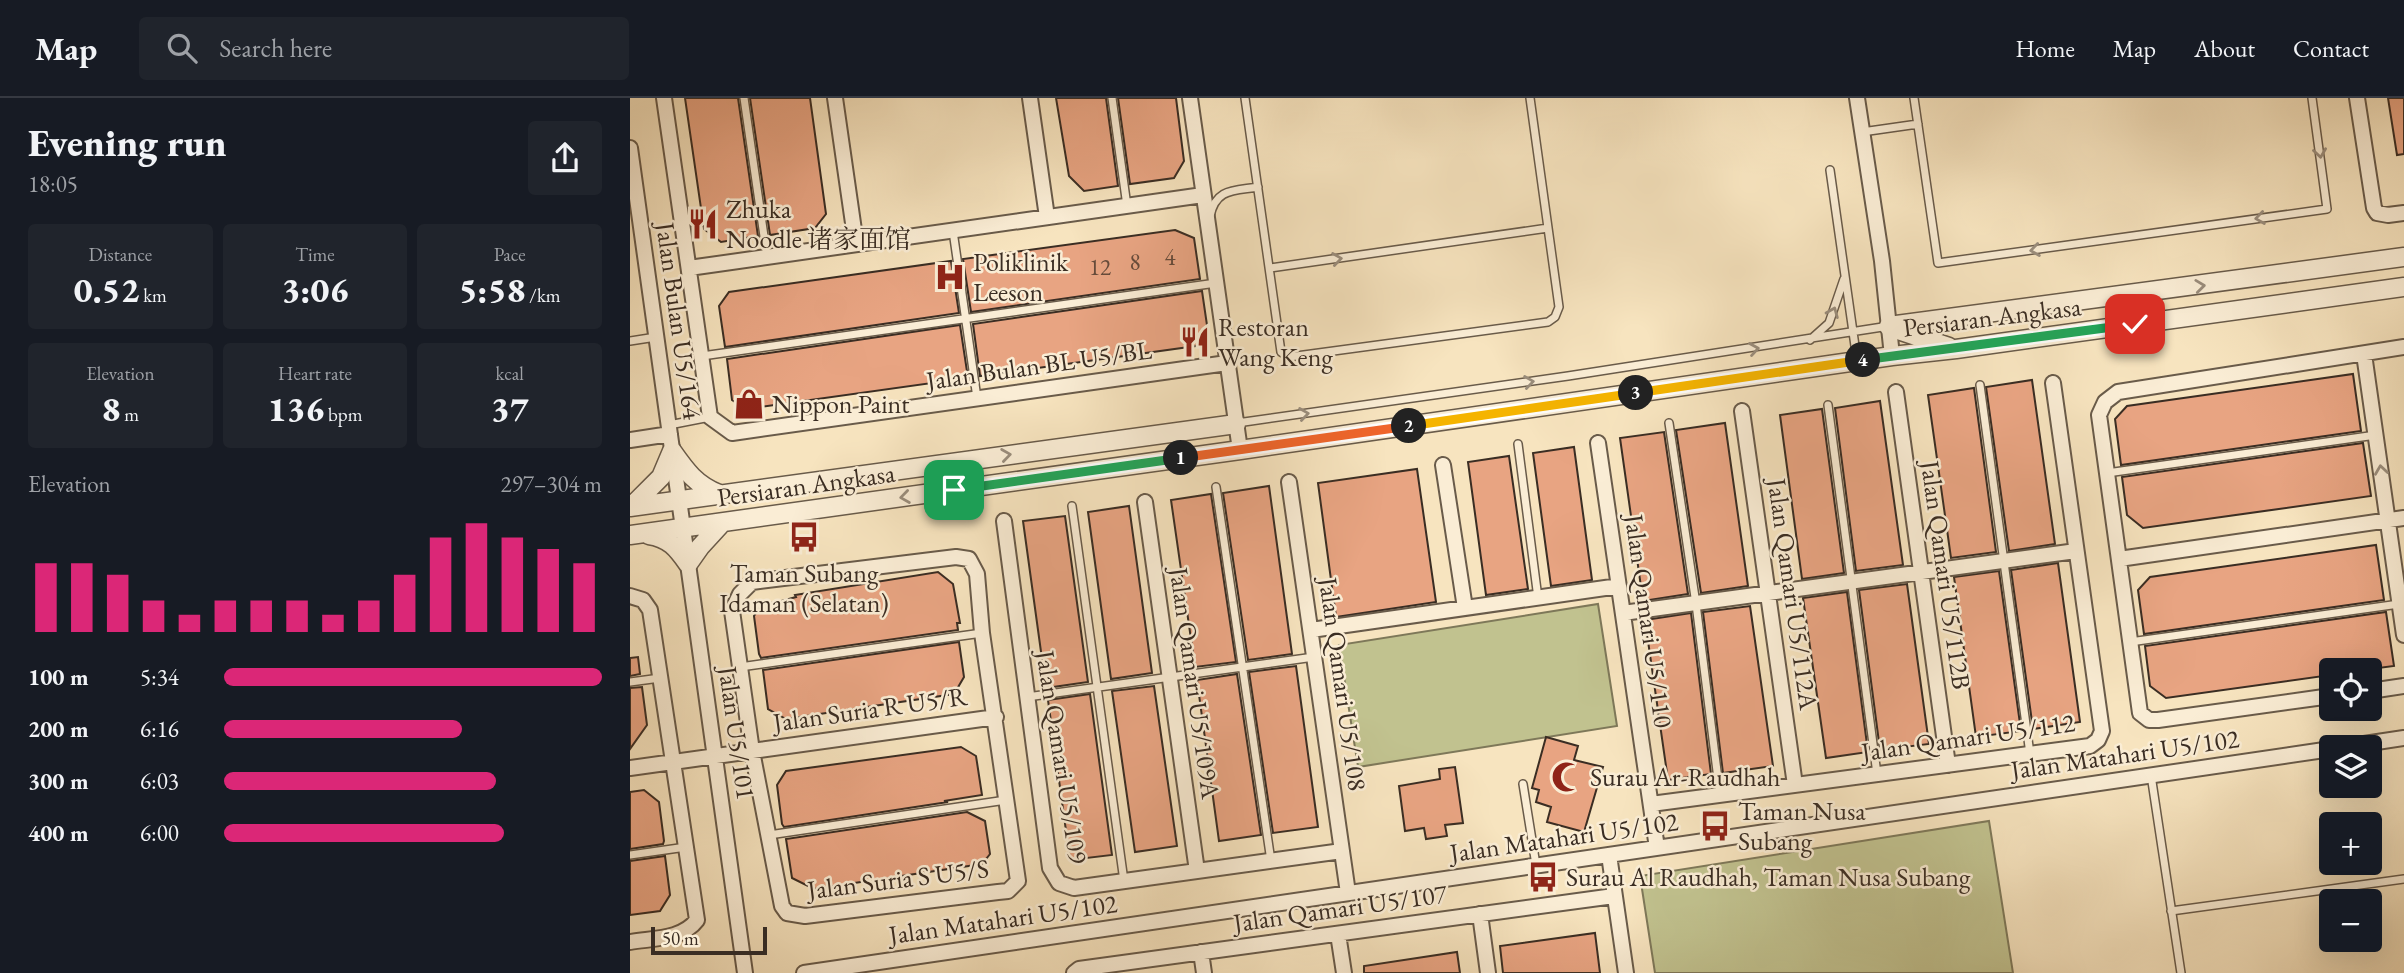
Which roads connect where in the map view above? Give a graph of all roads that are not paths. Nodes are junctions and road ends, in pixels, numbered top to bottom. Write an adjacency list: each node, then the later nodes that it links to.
1 (664, 98): 29 (street)
2 (744, 98): 27 (lane)
3 (835, 98): 25 (street)
4 (1030, 98): 21 (street)
5 (1112, 98): 19 (lane)
6 (1190, 98): 18 (street)
7 (1245, 98): 17 (lane)
8 (1530, 98): 22 (lane)
9 (1861, 98): 14 (street)
10 (1914, 98): 13 (lane)
11 (2312, 98): 13 (lane, one-way to 13)
12 (2357, 98): 20 (street)
13 (1918, 124): 14 (lane)
14 (1862, 132): 35 (street)
15 (630, 148): 26 (street, Jalan Bulan U5/164)
16 (1830, 170): 31 (lane)
17 (1258, 187): 24 (lane); 30 (lane)
18 (1203, 195): 19 (street); 24 (street)
19 (1127, 206): 21 (street)
20 (2404, 213)
21 (1048, 217): 23 (street)
22 (1548, 228): 30 (lane, one-way to 22); 30 (lane)
23 (953, 230): 25 (street); 34 (lane)
24 (1209, 237): 32 (street)
25 (856, 244): 27 (street)
26 (637, 245): 37 (street, Jalan Bulan U5/164)
27 (767, 257): 29 (street)
28 (2404, 257): 35 (street, one-way to 28)
29 (689, 268): 43 (street)
30 (1270, 268)
31 (1845, 275): 36 (lane); 38 (lane, one-way to 31)
32 (1216, 283): 34 (lane); 46 (street)
33 (2404, 287): 41 (street, Persiaran Angkasa)
34 (966, 318): 43 (lane); 50 (lane)
35 (1889, 326): 36 (lane, Persiaran Angkasa); 41 (street); 44 (street)
36 (1853, 332): 38 (lane, Persiaran Angkasa); 45 (lane)
37 (656, 337): 39 (lane); 57 (street, Jalan Bulan U5/164)
38 (1809, 340): 55 (lane, Persiaran Angkasa, one-way to 38)
39 (630, 341)
40 (2404, 347): 42 (street)
41 (1956, 349): 44 (street, Persiaran Angkasa)
42 (2364, 354): 56 (street); 63 (street)
43 (702, 356): 53 (street)
44 (1892, 356): 45 (street, Persiaran Angkasa)
45 (1857, 361): 61 (street, Persiaran Angkasa)
46 (1227, 363): 50 (street, Jalan Bulan BL U5/BL); 55 (street)
47 (2053, 383): 77 (street, Jalan Qamari U5/112)
48 (1980, 385): 79 (lane)
49 (1896, 392): 81 (street, Jalan Qamari U5/112B)
50 (977, 398): 53 (street, Jalan Bulan BL U5/BL)
51 (1828, 405): 82 (lane)
52 (1742, 411): 84 (street, Jalan Qamari U5/112A)
53 (710, 417): 57 (lane)
54 (1669, 423): 87 (lane)
55 (1236, 424): 61 (street); 66 (street, Persiaran Angkasa, one-way to 55)
56 (2376, 435): 63 (lane); 73 (street, one-way to 56)
57 (670, 436): 58 (street); 66 (street); 67 (street, Jalan Bulan U5/164); 70 (street)
58 (630, 440)
59 (1598, 443): 83 (street, Jalan Qamari U5/110)
60 (1518, 444): 86 (lane)
61 (1240, 450): 74 (street, Persiaran Angkasa, one-way to 74)
62 (1443, 466): 89 (street)
63 (2107, 473): 78 (street)
64 (1289, 482): 91 (street, Jalan Qamari U5/108)
65 (1216, 487): 97 (lane)
66 (720, 495): 67 (street, Persiaran Angkasa)
67 (679, 501): 70 (street, Persiaran Angkasa); 75 (street, Jalan U5/101)
68 (1145, 502): 98 (street, Jalan Qamari U5/109A)
69 (1072, 506): 102 (lane)
70 (631, 507)
71 (2404, 518): 73 (street)
72 (1004, 521): 104 (street, Jalan Qamari U5/109)
73 (2388, 521): 78 (street); 88 (street)
74 (722, 523): 75 (street, Persiaran Angkasa); 80 (street)
75 (683, 529): 76 (street, Persiaran Angkasa); 80 (street, Jalan U5/101)
76 (634, 534): 80 (street)
77 (2076, 551): 79 (street); 111 (street, Jalan Qamari U5/112)
78 (2119, 559): 94 (street)
79 (2003, 561): 81 (street); 111 (lane)
80 (688, 564): 112 (street, Jalan U5/101)
81 (1921, 573): 82 (street); 114 (street, Jalan Qamari U5/112B)
82 (1853, 582): 84 (street); 116 (lane)
83 (1619, 586): 86 (street); 90 (street, Jalan Qamari U5/110)
84 (1768, 595): 87 (street); 119 (street, Jalan Qamari U5/112A)
85 (630, 596): 99 (street)
86 (1538, 598): 89 (street)
87 (1696, 604): 90 (street); 120 (lane)
88 (2399, 604): 93 (street); 94 (lane)
89 (1465, 608): 91 (street)
90 (1623, 614): 122 (street, Jalan Qamari U5/110)
91 (1311, 631): 95 (street, Jalan Qamari U5/108)
92 (982, 633): 96 (lane); 96 (street); 106 (street)
93 (2404, 635)
94 (2130, 642): 105 (street)
95 (1314, 657): 97 (lane); 126 (street, Jalan Qamari U5/108)
96 (740, 667): 109 (street)
97 (1242, 667): 98 (lane); 129 (lane)
98 (1170, 677): 102 (lane); 131 (street, Jalan Qamari U5/109A)
99 (660, 678): 100 (lane); 113 (street)
100 (630, 682)
101 (2404, 686): 103 (street)
102 (1098, 687): 104 (lane); 133 (lane)
103 (2382, 689)
104 (1026, 697): 133 (street, Jalan Qamari U5/109)
105 (2319, 698)
106 (996, 717): 109 (street, Jalan Suria R U5/R); 121 (street)
107 (2404, 738): 108 (street)
108 (2382, 741)
109 (752, 751): 112 (street, Jalan Suria R U5/R); 123 (street)
110 (2319, 751): 117 (street, Jalan Matahari U5/102)
111 (2031, 754): 114 (street, Jalan Qamari U5/112)
112 (715, 756): 113 (street, Jalan Suria R U5/R); 141 (street, Jalan U5/101)
113 (672, 762): 115 (street, Jalan Suria R U5/R); 124 (street)
114 (1948, 765): 116 (street, Jalan Qamari U5/112)
115 (630, 768)
116 (1877, 774): 119 (street, Jalan Qamari U5/112)
117 (2151, 775): 125 (street, Jalan Matahari U5/102); 136 (lane)
118 (1523, 785): 130 (lane)
119 (1795, 785): 120 (street, Jalan Qamari U5/112)
120 (1720, 795): 122 (street, Jalan Qamari U5/112)
121 (1007, 800): 123 (lane); 123 (street, Jalan Suria S U5/S)
122 (1651, 804): 125 (street, Jalan Qamari U5/110)
123 (769, 835)
124 (686, 847): 127 (lane); 139 (street)
125 (1657, 848): 128 (street, Jalan Matahari U5/102)
126 (1342, 851): 129 (street, Jalan Qamari U5/109); 134 (street, Jalan Qamari U5/108)
127 (630, 855)
128 (1609, 855): 130 (street, Jalan Matahari U5/102); 135 (street)
129 (1271, 861): 131 (street, Jalan Qamari U5/109)
130 (1536, 865): 134 (street, Jalan Matahari U5/102)
131 (1197, 871): 133 (street, Jalan Qamari U5/109)
132 (2404, 879): 136 (lane)
133 (1124, 881)
134 (1348, 893): 142 (street, Jalan Matahari U5/102)
135 (1614, 896): 137 (street, Jalan Qamari U5/107); 147 (street)
136 (2171, 911): 148 (lane)
137 (1480, 914): 138 (street, Jalan Qamari U5/107); 146 (street)
138 (1338, 933): 140 (street, Jalan Qamari U5/107); 145 (street)
139 (630, 942)
140 (1201, 952): 143 (street, Jalan Qamari U5/107); 144 (street)
141 (745, 973)
142 (804, 973)
143 (1074, 973)
144 (1204, 973)
145 (1344, 973)
146 (1488, 973)
147 (1626, 973)
148 (2181, 973)

